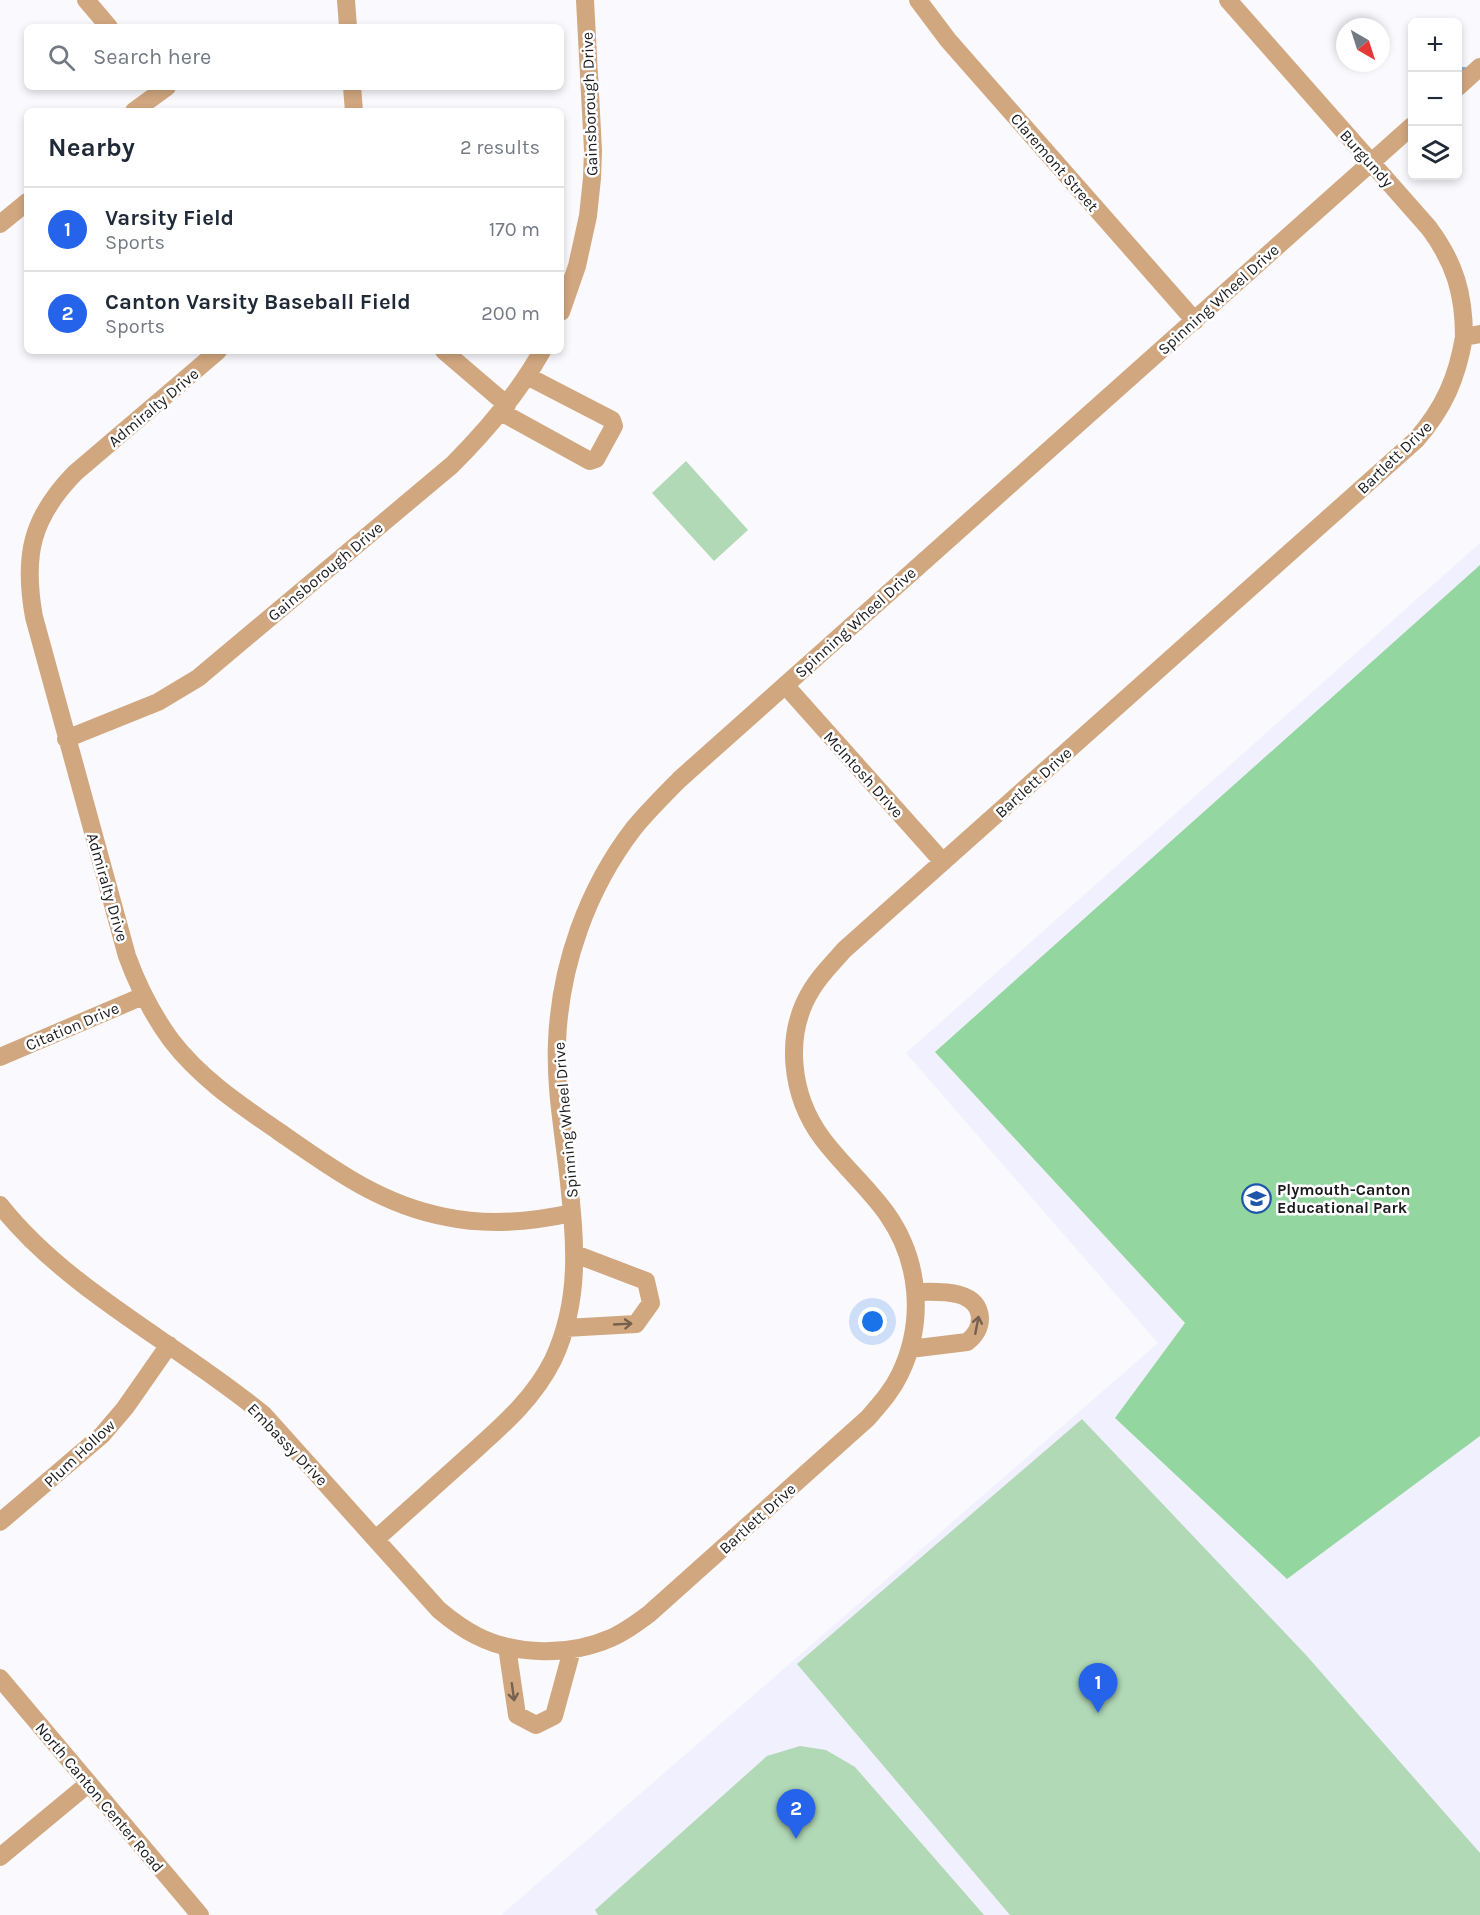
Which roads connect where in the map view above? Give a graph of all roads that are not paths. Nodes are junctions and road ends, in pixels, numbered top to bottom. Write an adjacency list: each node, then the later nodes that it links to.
1 (87, 0): 6 (street)
2 (346, 0): 7 (street)
3 (585, 0): 18 (street, Gainsborough Drive)
4 (918, 0): 19 (street, Claremont Street)
5 (1228, 0): 15 (street, Burgundy)
6 (107, 24)
7 (348, 24)
8 (1480, 66): 9 (street)
9 (1462, 83)
10 (160, 90): 12 (street)
11 (352, 90): 13 (street)
12 (138, 108)
13 (354, 108)
14 (1408, 131): 15 (street, Spinning Wheel Drive)
15 (1372, 163): 19 (street, Spinning Wheel Drive); 20 (street, Burgundy)
16 (24, 205): 17 (street)
17 (0, 225)
18 (564, 303)
19 (1194, 321): 26 (street, Spinning Wheel Drive)
20 (1472, 336): 28 (street, Bartlett Drive)
21 (214, 354): 27 (street, Admiralty Drive)
22 (447, 354): 25 (street)
23 (540, 354): 24 (street, Gainsborough Drive)
24 (527, 376): 25 (street, Gainsborough Drive); 25 (street)
25 (504, 409): 27 (street, Gainsborough Drive)
26 (785, 685): 28 (street, McIntosh Drive); 32 (street, Spinning Wheel Drive)
27 (66, 739): 29 (street, Admiralty Drive)
28 (943, 862): 34 (street, Bartlett Drive)
29 (143, 996): 30 (street, Citation Drive); 32 (street, Admiralty Drive)
30 (0, 1057)
31 (0, 1205): 36 (street, Embassy Drive)
32 (572, 1213): 33 (street, Spinning Wheel Drive)
33 (575, 1254): 35 (street, Spinning Wheel Drive); 35 (street, one-way to 33)
34 (916, 1292): 37 (street, Bartlett Drive); 37 (street, one-way to 34)
35 (565, 1328): 39 (street, Spinning Wheel Drive)
36 (169, 1345): 38 (street, Plum Hollow); 39 (street, Embassy Drive)
37 (910, 1349): 42 (street, Bartlett Drive)
38 (0, 1522)
39 (376, 1539): 40 (street, Embassy Drive)
40 (507, 1647): 41 (street, Embassy Drive); 42 (street, one-way to 42)
41 (534, 1650): 42 (street, Bartlett Drive)
42 (572, 1650)
43 (0, 1678): 44 (street, North Canton Center Road)
44 (88, 1784): 45 (street); 46 (street, North Canton Center Road)
45 (0, 1857)
46 (200, 1915)

